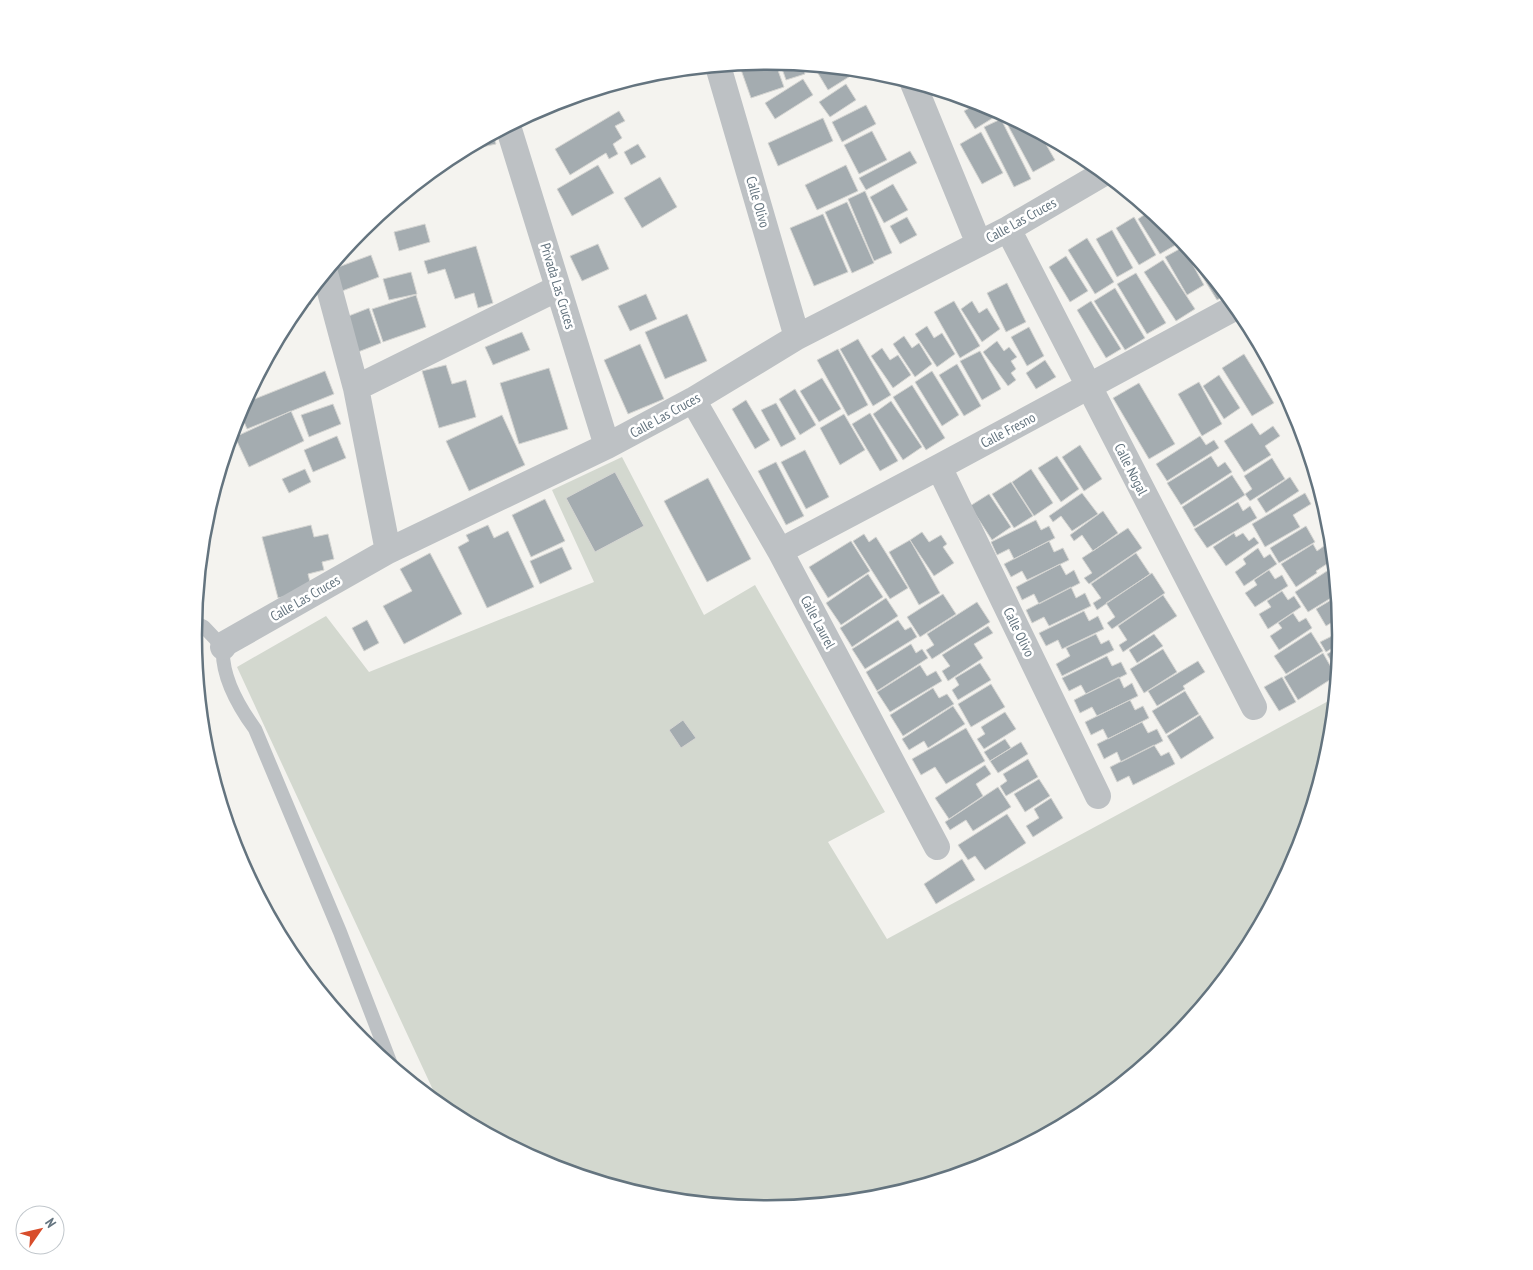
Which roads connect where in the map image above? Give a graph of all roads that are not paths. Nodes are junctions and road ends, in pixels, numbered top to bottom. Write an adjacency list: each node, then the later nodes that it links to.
1 (720, 72): 10 (street, Calle Olivo)
2 (916, 90): 6 (street)
3 (510, 132): 8 (street, Privada Las Cruces)
4 (1097, 177): 5 (street, Calle Las Cruces)
5 (1008, 229): 6 (street, Calle Las Cruces); 11 (street, Calle Nogal)
6 (979, 244): 10 (street, Calle Las Cruces)
7 (327, 280): 12 (street)
8 (558, 288): 12 (street); 14 (street, Privada Las Cruces)
9 (1228, 310): 11 (street, Calle Fresno)
10 (797, 337): 13 (street, Calle Las Cruces)
11 (1088, 386): 15 (street, Calle Fresno); 20 (street, Calle Nogal)
12 (356, 388): 16 (street)
13 (693, 400): 14 (street, Calle Las Cruces); 17 (street, Calle Laurel)
14 (607, 446): 16 (street, Calle Las Cruces)
15 (939, 467): 17 (street, Calle Fresno); 21 (street, Calle Olivo)
16 (388, 551): 19 (street, Calle Las Cruces)
17 (780, 551): 22 (street, Calle Laurel)
18 (202, 626): 19 (lane)
19 (223, 647): 23 (lane)
20 (1254, 708)
21 (1098, 796)
22 (937, 848)
23 (387, 1053)

